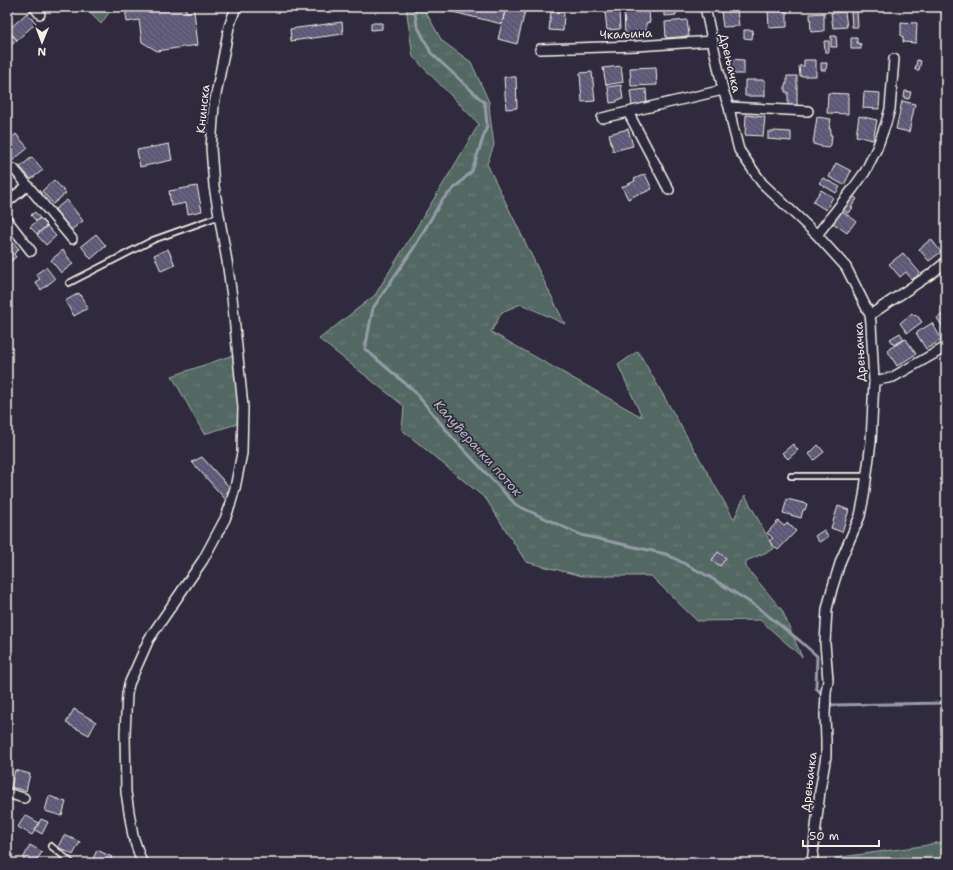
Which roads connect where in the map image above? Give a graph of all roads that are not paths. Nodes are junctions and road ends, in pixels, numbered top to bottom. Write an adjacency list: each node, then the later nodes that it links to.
1 (236, 7): 15 (street, Книнска)
2 (705, 7): 3 (street, Дрењачка)
3 (712, 42): 4 (street, Чкаљина); 6 (street, Дрењачка)
4 (540, 49)
5 (894, 59): 17 (street)
6 (723, 90): 7 (street, Дрењачка); 9 (street)
7 (729, 107): 8 (street); 17 (street, Дрењачка)
8 (808, 111)
9 (628, 112): 10 (street); 13 (street)
10 (602, 118)
11 (14, 170): 12 (street)
12 (27, 186): 14 (street); 18 (street)
13 (669, 190)
14 (7, 202)
15 (220, 216): 21 (lane); 31 (street, Книнска)
16 (7, 220): 19 (street)
17 (817, 236): 22 (street, Дрењачка)
18 (72, 239)
19 (31, 251)
20 (946, 262): 22 (street)
21 (68, 282)
22 (870, 315): 24 (street, Дрењачка)
23 (946, 347): 24 (street)
24 (874, 381): 26 (street, Дрењачка)
25 (791, 476): 26 (lane)
26 (867, 476): 32 (street, Дрењачка)
27 (7, 793): 28 (street)
28 (24, 798)
29 (51, 846): 30 (lane)
30 (72, 863)
31 (142, 863)
32 (812, 863)

